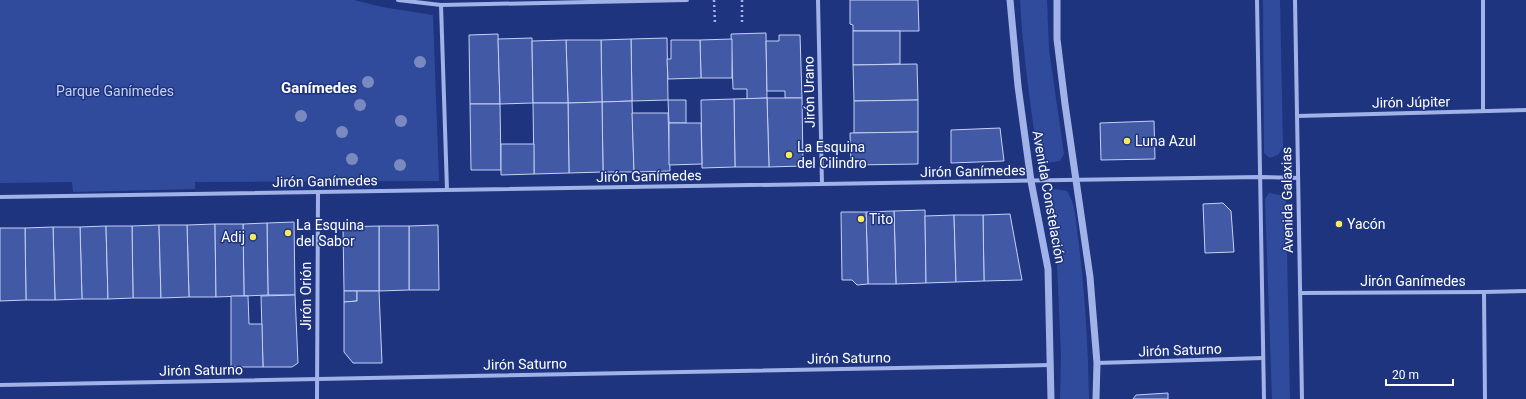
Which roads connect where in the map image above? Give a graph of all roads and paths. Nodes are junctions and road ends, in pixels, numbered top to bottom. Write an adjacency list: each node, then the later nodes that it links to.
1 (398, 0): 11 (street)
2 (687, 0): 11 (street)
3 (714, 0): 13 (path)
4 (742, 0): 12 (path)
5 (818, 0): 21 (street, Jirón Urano)
6 (1010, 0): 20 (street, Avenida Constelación)
7 (1057, 0): 19 (street, Avenida Constelación)
8 (1257, 0): 17 (street, Avenida Galaxias)
9 (1295, 0): 16 (street, Avenida Galaxias)
10 (1483, 0): 15 (street)
11 (441, 5): 22 (street)
12 (742, 23)
13 (715, 24)
14 (1526, 110): 15 (street, Jirón Júpiter)
15 (1483, 111): 16 (street, Jirón Júpiter)
16 (1297, 116): 18 (street, Avenida Galaxias)
17 (1260, 177): 18 (street, Jirón Ganímedes); 19 (street, Jirón Ganímedes); 28 (street, Avenida Galaxias)
18 (1298, 178): 27 (street, Avenida Galaxias)
19 (1076, 180): 20 (street, Jirón Ganímedes); 29 (street, Avenida Constelación)
20 (1030, 181): 21 (street, Jirón Ganímedes); 30 (street, Avenida Constelación)
21 (822, 184): 22 (street, Jirón Ganímedes)
22 (447, 190): 23 (street, Jirón Ganímedes)
23 (318, 192): 24 (street, Jirón Ganímedes); 31 (street, Jirón Orión)
24 (0, 197)
25 (1526, 291): 26 (street, Jirón Ganímedes)
26 (1484, 292): 27 (street, Jirón Ganímedes); 38 (street)
27 (1300, 293): 37 (street, Avenida Galaxias)
28 (1263, 358): 29 (street, Jirón Saturno); 36 (street, Avenida Galaxias)
29 (1097, 363): 35 (street, Avenida Constelación)
30 (1051, 365): 31 (street, Jirón Saturno); 34 (street, Avenida Constelación)
31 (317, 379): 32 (street, Jirón Saturno); 33 (street, Jirón Orión)
32 (0, 384)
33 (317, 399)
34 (1052, 399)
35 (1096, 399)
36 (1264, 399)
37 (1302, 399)
38 (1486, 399)

